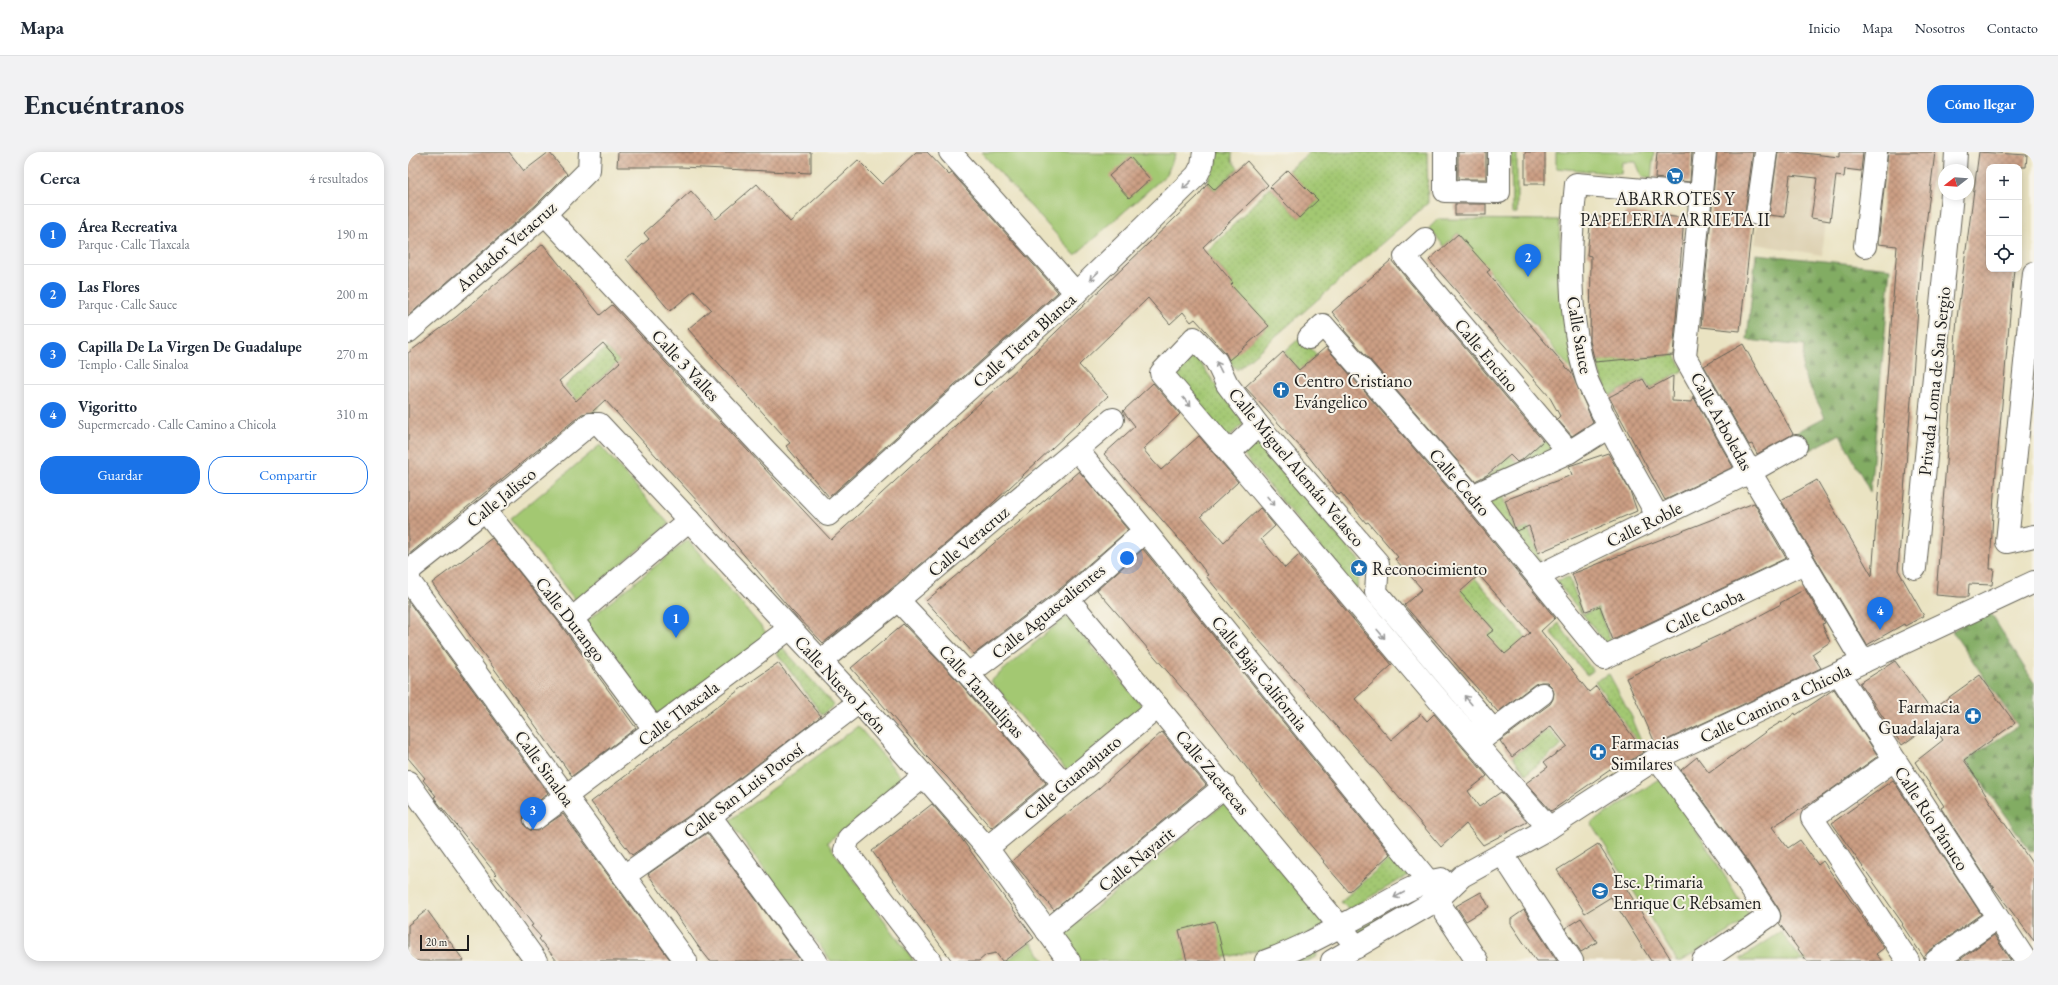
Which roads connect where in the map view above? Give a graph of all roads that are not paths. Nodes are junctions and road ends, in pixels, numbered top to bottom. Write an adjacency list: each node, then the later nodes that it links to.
1 (590, 152): 13 (street, Andador Veracruz)
2 (950, 152): 18 (street)
3 (1204, 152): 18 (street, Calle Tierra Blanca, one-way to 18)
4 (1445, 152): 5 (street)
5 (1499, 152)
6 (1705, 152): 11 (street, Calle Arboledas)
7 (1766, 152): 14 (street)
8 (1876, 152): 16 (street)
9 (1956, 152): 10 (street)
10 (1955, 164)
11 (1700, 195): 25 (street, Calle Sauce); 30 (street, Calle Arboledas)
12 (1951, 200): 39 (street, Privada Loma de San Sergio)
13 (545, 214): 20 (street, Andador Veracruz); 33 (street, Calle 3 Valles)
14 (1758, 214)
15 (1425, 239): 29 (street, Calle Encino)
16 (1865, 246)
17 (2034, 273): 19 (street)
18 (1076, 293): 33 (street, Calle Tierra Blanca)
19 (2031, 328): 37 (street)
20 (408, 332)
21 (1309, 338): 31 (street, Calle Cedro)
22 (1112, 419): 27 (street, Calle Veracruz)
23 (595, 423): 32 (street, Calle Jalisco); 35 (street, Calle Nuevo León)
24 (1258, 425): 28 (street); 28 (street, Calle Miguel Alemán Velasco, one-way to 28); 43 (street, Calle Miguel Alemán Velasco)
25 (1609, 427): 29 (street); 34 (street, Calle Sauce)
26 (1796, 446): 30 (street, Calle Roble)
27 (1077, 450): 36 (street, Calle Baja California); 45 (street, Calle Veracruz)
28 (1230, 452): 46 (street, one-way to 46)
29 (1568, 452): 31 (street)
30 (1750, 472): 34 (street, Calle Roble); 38 (street, Calle Arboledas)
31 (1472, 496): 41 (street, Calle Cedro)
32 (485, 510): 40 (street, Calle Jalisco); 47 (street, Calle Durango)
33 (828, 515)
34 (1658, 517): 41 (street, Calle Roble)
35 (689, 520): 47 (street); 48 (street, Calle Nuevo León)
36 (1145, 531): 44 (street, Calle Aguascalientes); 73 (street, Calle Baja California)
37 (2034, 536)
38 (1804, 564): 49 (street, Calle Caoba); 51 (street, Calle Arboledas)
39 (1915, 568)
40 (409, 573): 66 (street, Calle Sinaloa)
41 (1538, 576): 49 (street, Calle Cedro)
42 (2034, 582): 51 (street, Calle Camino a Chicola)
43 (1376, 592): 46 (street); 58 (street, one-way to 43)
44 (1068, 599): 52 (street, Calle Aguascalientes); 56 (street, Calle Zacatecas)
45 (898, 600): 50 (street, Calle Veracruz); 52 (street, Calle Tamaulipas)
46 (1362, 612): 59 (street, one-way to 59)
47 (572, 619): 57 (street, Calle Durango)
48 (789, 629): 50 (street, Calle Nuevo León); 57 (street, Calle Tlaxcala)
49 (1604, 658)
50 (821, 661): 55 (street, Calle Nuevo León)
51 (1864, 662): 53 (street, Calle Camino a Chicola)
52 (968, 674): 64 (street, Calle Tamaulipas)
53 (1839, 674): 60 (street, Calle Camino a Chicola); 61 (street, Calle Río Pánuco)
54 (1542, 694): 58 (street)
55 (859, 702): 62 (street, Calle Nuevo León); 67 (street, Calle San Luis Potosí)
56 (1158, 707): 64 (street, Calle Guanajuato); 65 (street, Calle Zacatecas)
57 (655, 730): 66 (street, Calle Tlaxcala)
58 (1493, 730): 59 (street)
59 (1476, 745): 69 (street)
60 (1657, 758): 69 (street, Calle Camino a Chicola); 87 (street)
61 (1894, 760): 74 (street, Calle Río Pánuco); 88 (street)
62 (924, 776): 70 (street, Calle Nuevo León); 81 (street)
63 (408, 782): 78 (street)
64 (1064, 784): 70 (street, Calle Guanajuato)
65 (1225, 786): 75 (street, Calle Zacatecas); 76 (street, Calle Nayarit)
66 (566, 795): 68 (street, Calle Tlaxcala); 72 (street, Calle Sinaloa)
67 (710, 816): 72 (street, Calle San Luis Potosí); 80 (street)
68 (535, 819)
69 (1549, 828): 71 (street, Calle Camino a Chicola)
70 (987, 848): 76 (street, Calle Nuevo León)
71 (1503, 855): 73 (street, Calle Camino a Chicola); 86 (street)
72 (624, 876): 79 (street, Calle Sinaloa)
73 (1432, 890): 75 (street, Calle Camino a Chicola, one-way to 75); 77 (street, Calle Camino a Chicola); 85 (street, Calle Baja California)
74 (1997, 918): 89 (street); 90 (street, Calle Río Pánuco)
75 (1341, 926): 77 (street, Calle Zacatecas); 83 (street, Calle Camino a Chicola)
76 (1047, 931): 82 (street, Calle Nuevo León)
77 (1357, 947): 84 (street, Calle Camino a Chicola)
78 (536, 961)
79 (686, 961)
80 (816, 961)
81 (930, 961)
82 (1069, 961)
83 (1266, 961)
84 (1332, 961)
85 (1477, 961)
86 (1572, 961)
87 (1703, 961)
88 (1908, 961)
89 (1936, 961)
90 (2026, 961)

